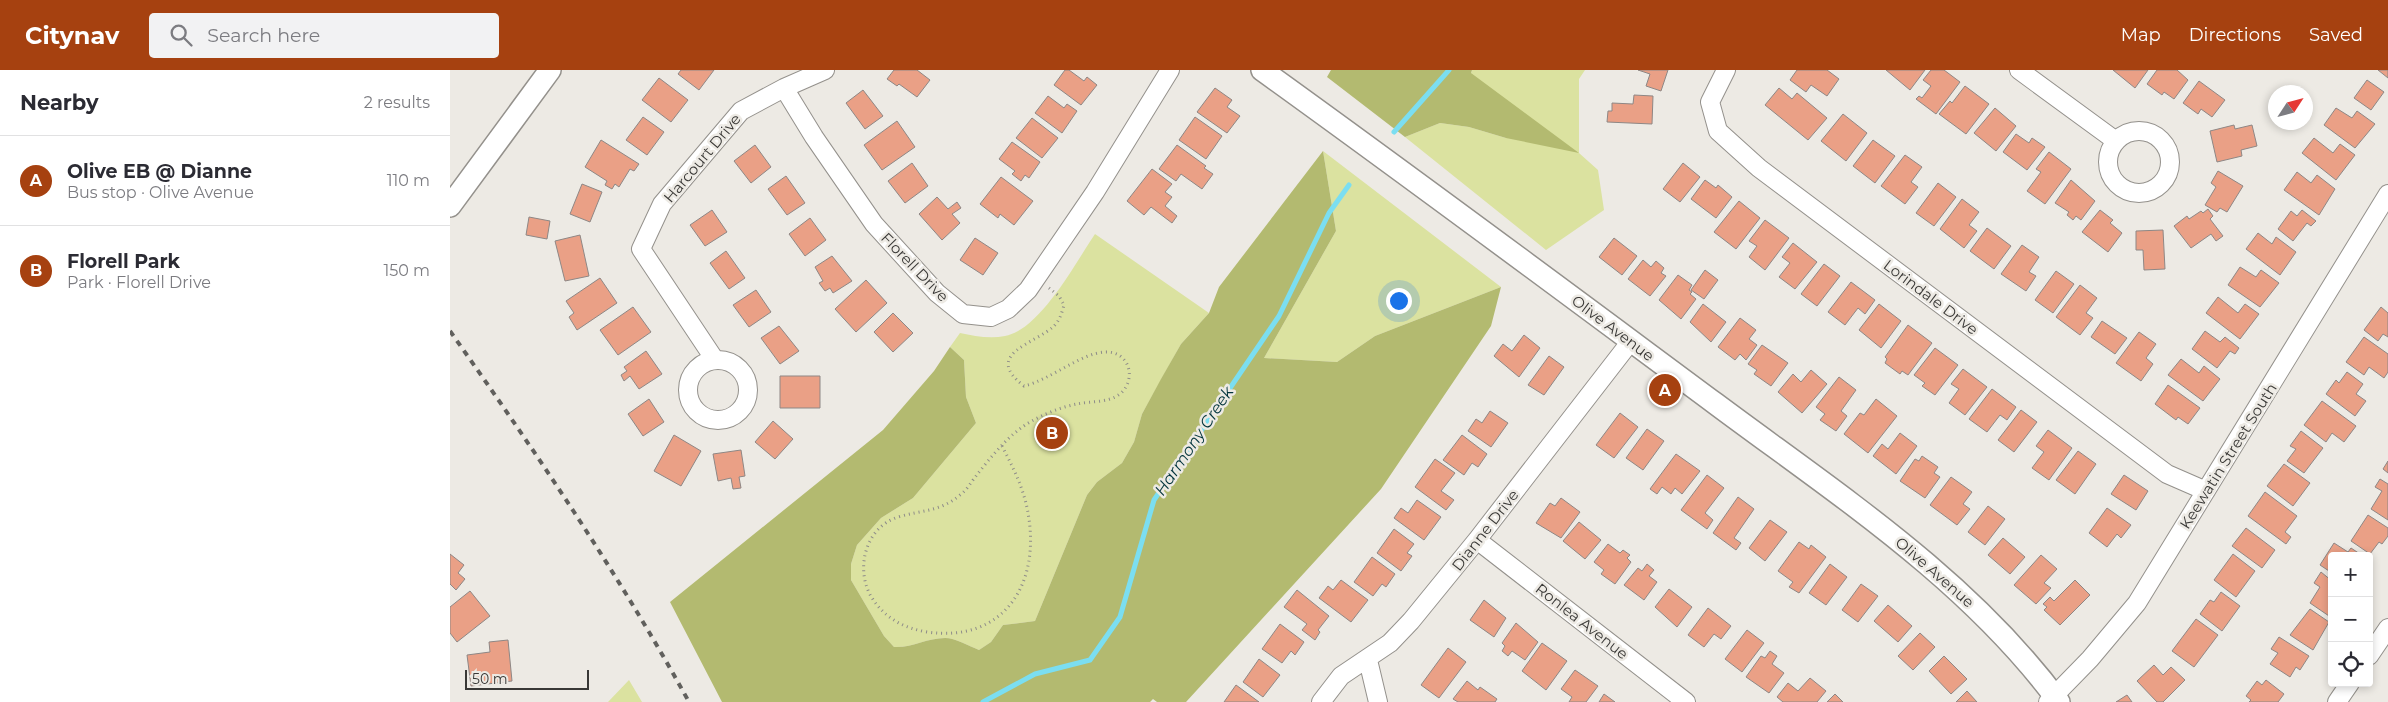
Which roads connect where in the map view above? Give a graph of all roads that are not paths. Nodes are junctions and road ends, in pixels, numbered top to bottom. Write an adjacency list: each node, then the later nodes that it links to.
1 (550, 70): 10 (main road)
2 (825, 70): 7 (street, Harcourt Drive)
3 (1170, 70): 7 (street, Florell Drive)
4 (1262, 70): 11 (main road, Olive Avenue)
5 (1726, 70): 13 (street, Lorindale Drive)
6 (2019, 70): 8 (street)
7 (784, 88): 12 (street, Harcourt Drive)
8 (2116, 141)
9 (2388, 194): 13 (street, Keewatin Street South)
10 (450, 206)
11 (1631, 342): 14 (street, Dianne Drive); 19 (main road, Olive Avenue)
12 (715, 360)
13 (2206, 491): 19 (street, Keewatin Street South)
14 (1477, 540): 17 (street, Dianne Drive); 22 (street, Ronlea Avenue)
15 (2388, 628): 16 (street)
16 (2373, 650)
17 (1368, 660): 20 (street, Dianne Drive); 21 (street)
18 (2347, 687): 23 (street)
19 (2054, 700)
20 (1322, 702)
21 (1378, 702)
22 (1686, 702)
23 (2337, 702)

